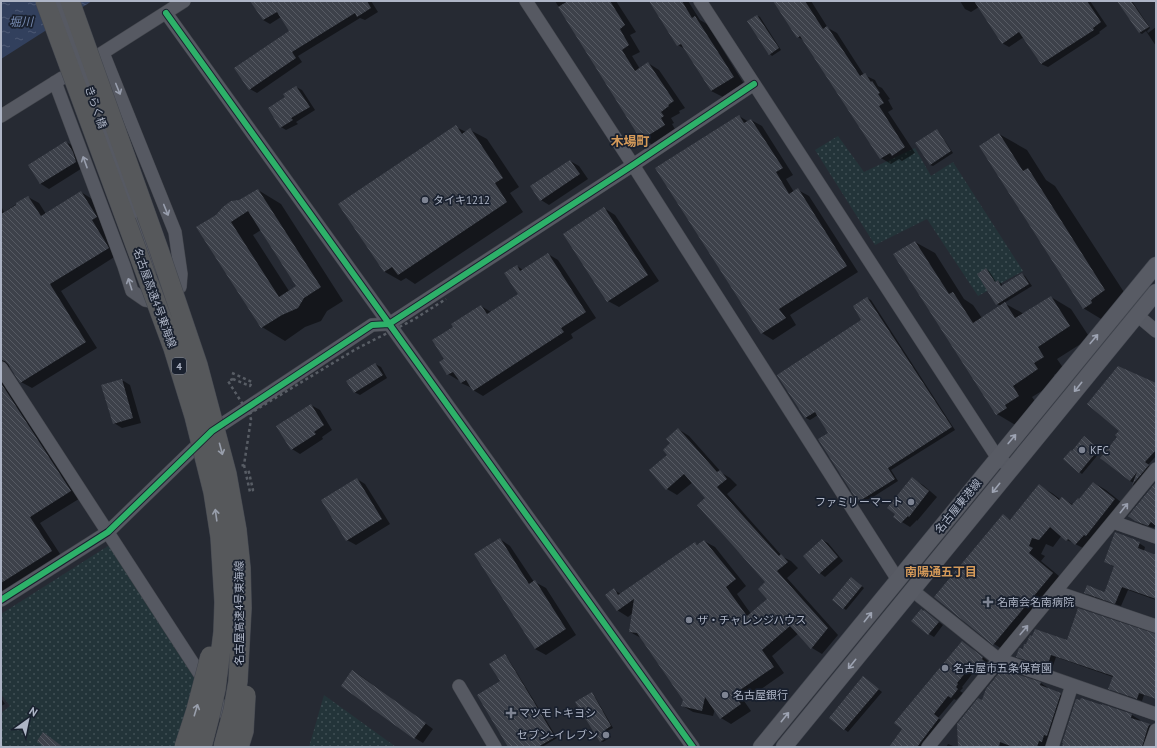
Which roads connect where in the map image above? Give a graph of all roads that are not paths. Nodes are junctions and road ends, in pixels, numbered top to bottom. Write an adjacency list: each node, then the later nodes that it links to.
1 (45, 1): 40 (highway, 名古屋高速4号東海線 / 4, one-way to 1, bridge)
2 (58, 1): 14 (street, きらく橋, bridge)
3 (70, 1): 41 (highway, 名古屋高速4号東海線 / 4, one-way to 41, bridge)
4 (184, 1): 7 (street)
5 (526, 1): 12 (street)
6 (705, 3): 10 (street)
7 (166, 13): 8 (street); 19 (street)
8 (103, 53): 9 (street); 16 (street, one-way to 16)
9 (55, 82): 11 (street); 17 (street, one-way to 9)
10 (754, 84): 12 (street); 23 (street)
11 (1, 116)
12 (633, 165): 19 (street); 29 (street)
13 (1156, 265): 23 (main road, 名古屋東港線, one-way to 13)
14 (158, 271): 16 (street); 17 (street)
15 (1156, 292): 18 (main road, 名古屋東港線)
16 (170, 293): 22 (street)
17 (161, 303): 22 (street)
18 (1137, 315): 20 (street); 24 (main road, 名古屋東港線, one-way to 24)
19 (389, 324): 22 (street); 45 (street)
20 (1156, 331)
21 (1, 368): 27 (street)
22 (208, 434): 27 (street)
23 (997, 457): 24 (street); 29 (main road, 名古屋東港線)
24 (1012, 469): 30 (main road, 名古屋東港線, one-way to 30)
25 (1156, 469): 26 (street, one-way to 25)
26 (1113, 522): 28 (street); 31 (street)
27 (108, 532): 32 (street); 43 (street)
28 (1156, 537)
29 (898, 580): 46 (main road, 名古屋東港線, one-way to 29)
30 (912, 590): 34 (street); 47 (main road, 名古屋東港線, one-way to 47)
31 (1056, 592): 33 (street); 34 (street, one-way to 31)
32 (1, 600)
33 (1156, 626)
34 (998, 659): 35 (street); 48 (street)
35 (1072, 684): 37 (street); 49 (street)
36 (459, 686): 44 (street)
37 (1156, 714)
38 (1156, 730): 50 (street)
39 (184, 747): 42 (highway, one-way to 42, bridge)
40 (202, 747)
41 (223, 747)
42 (240, 747)
43 (247, 747)
44 (495, 747)
45 (693, 747)
46 (761, 747)
47 (784, 747)
48 (928, 747)
49 (1052, 747)
50 (1150, 747)

